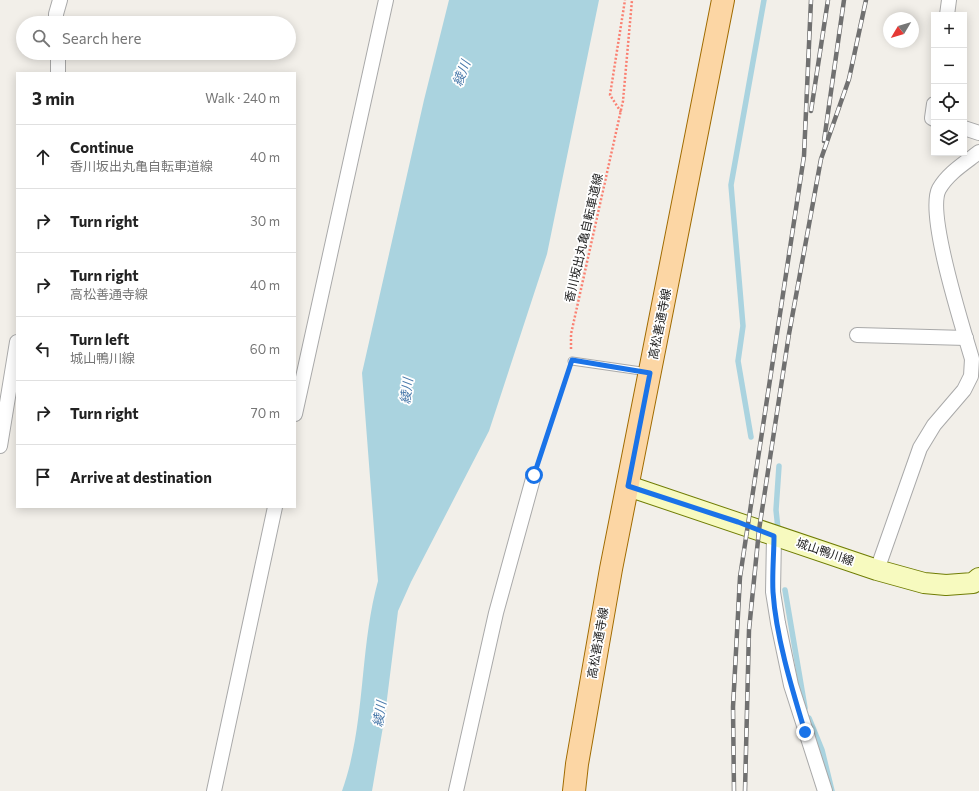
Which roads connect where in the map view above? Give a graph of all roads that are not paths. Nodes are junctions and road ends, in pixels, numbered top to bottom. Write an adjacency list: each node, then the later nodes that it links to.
1 (60, 0): 6 (street)
2 (386, 0): 17 (street)
3 (723, 0): 16 (main road, 高松善通寺線)
4 (949, 0): 5 (street)
5 (947, 12)
6 (56, 16)
7 (58, 60): 8 (street)
8 (58, 72)
9 (967, 129): 10 (street)
10 (979, 133)
11 (979, 152): 13 (street)
12 (858, 335): 13 (street)
13 (966, 338): 23 (street)
14 (16, 348): 18 (street)
15 (572, 360): 16 (lane)
16 (650, 373): 20 (main road, 高松善通寺線)
17 (296, 409)
18 (0, 446)
19 (534, 475): 26 (street)
20 (628, 486): 22 (main road, 城山鴨川線); 27 (main road, 高松善通寺線)
21 (275, 508): 25 (street)
22 (774, 536): 23 (main road, 城山鴨川線); 28 (street)
23 (877, 570): 24 (main road, 城山鴨川線)
24 (979, 578)
25 (214, 791)
26 (456, 791)
27 (574, 791)
28 (825, 791)

